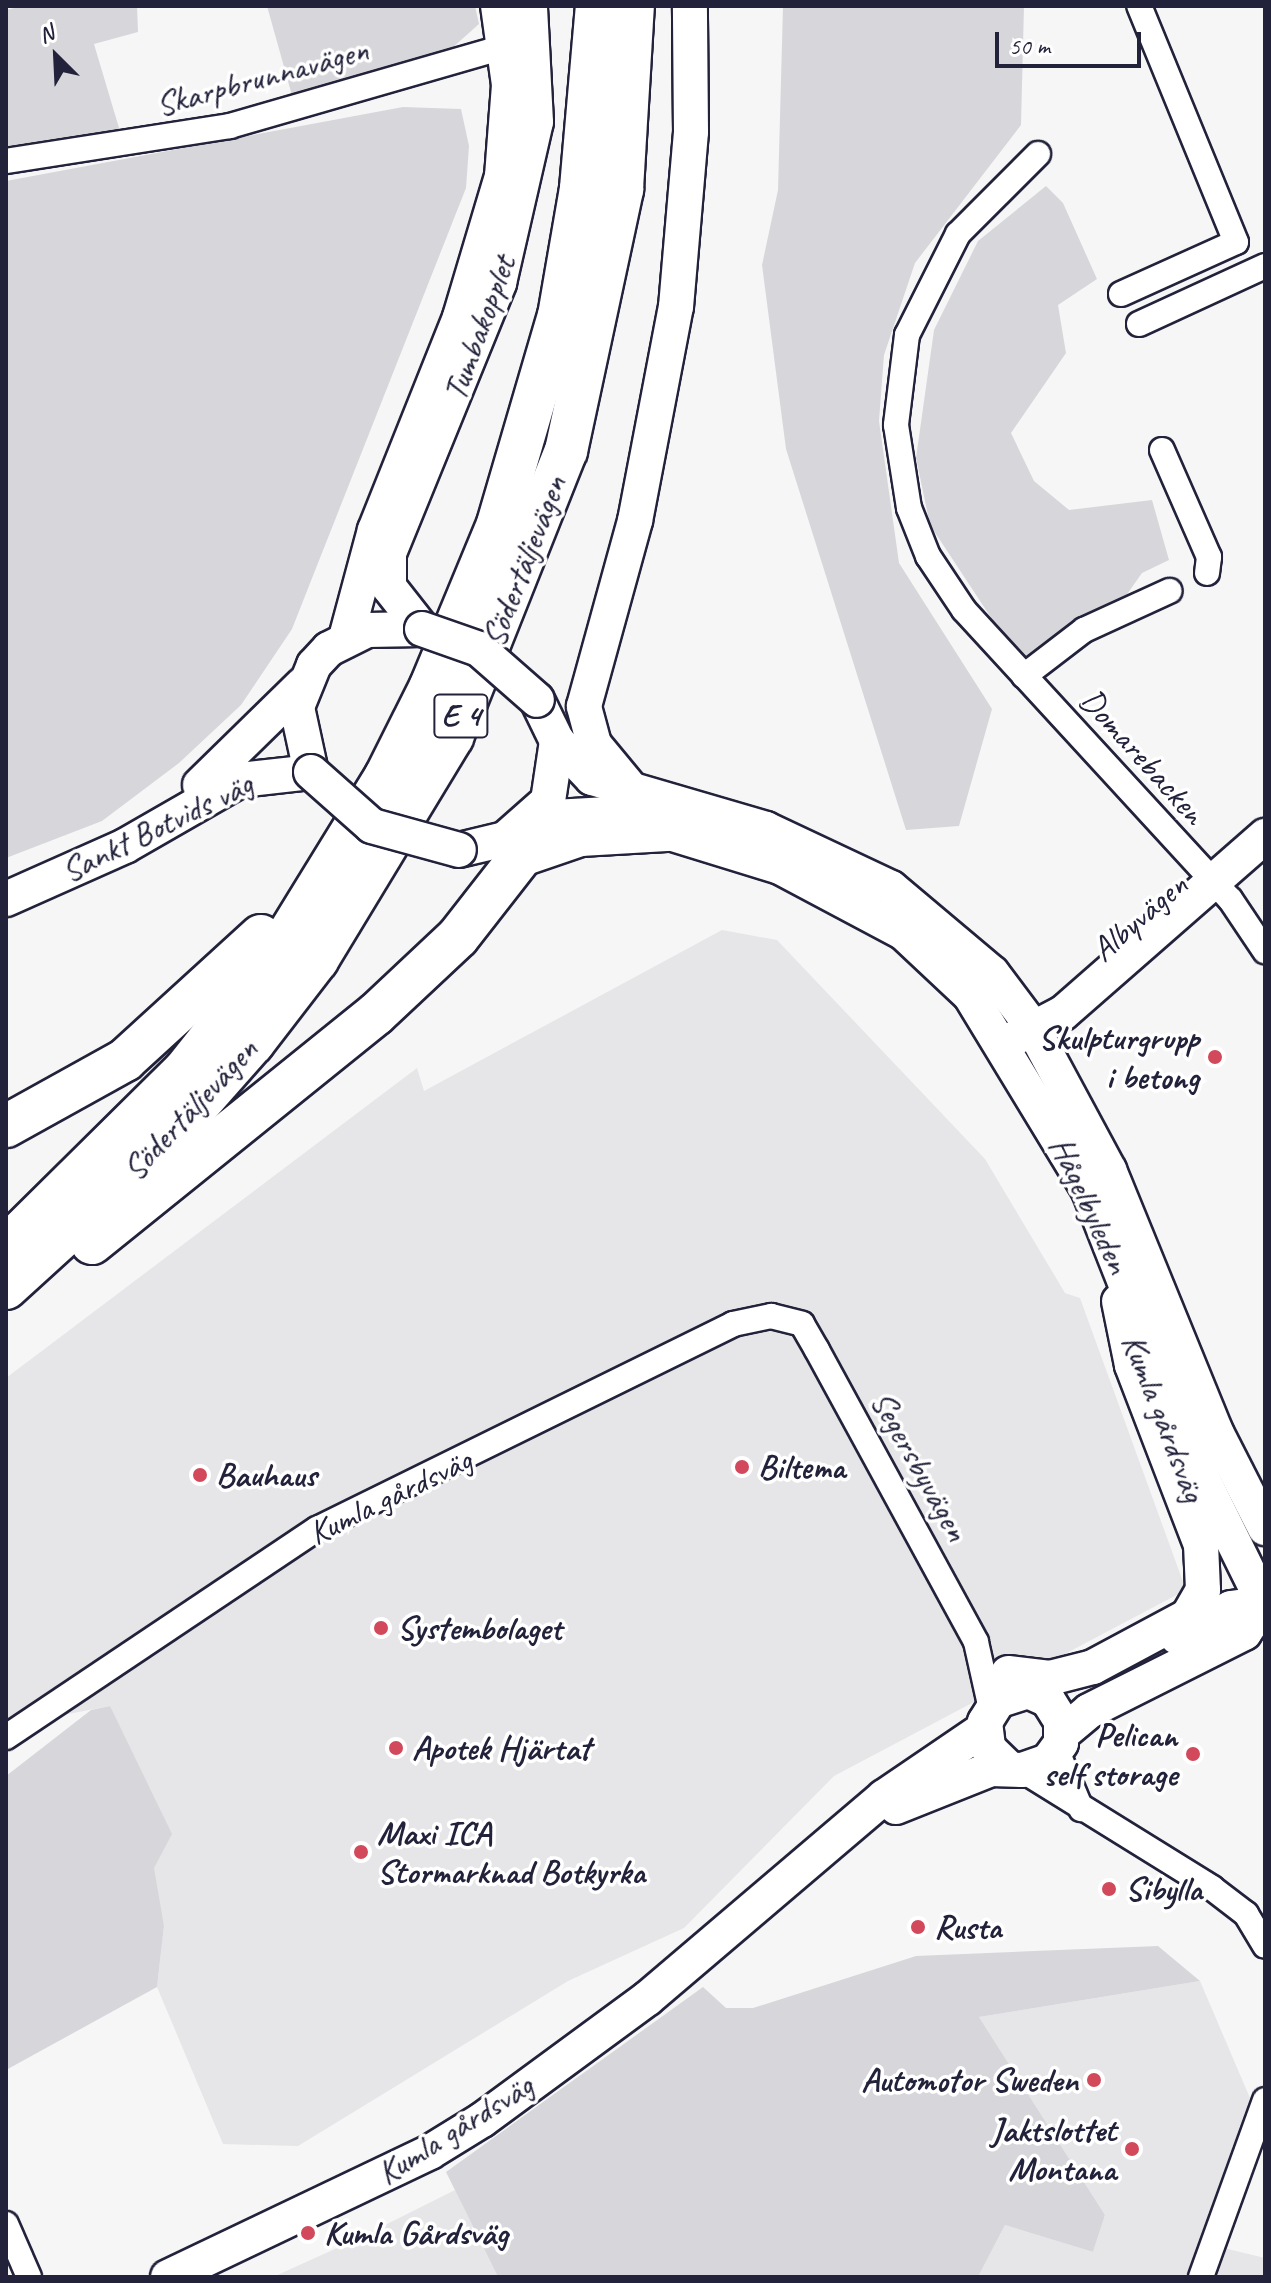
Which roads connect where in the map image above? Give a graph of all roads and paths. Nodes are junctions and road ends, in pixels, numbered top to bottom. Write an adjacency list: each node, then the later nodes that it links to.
1 (498, 6): 7 (main road, Tumbakopplet)
2 (530, 6): 7 (main road, Tumbakopplet)
3 (597, 6): 28 (highway, E 4)
4 (633, 6): 38 (highway, Södertäljevägen / E 4)
5 (690, 6): 17 (main road)
6 (1139, 6): 11 (street)
7 (519, 43): 9 (street, Skarpbrunnavägen); 16 (main road, Tumbakopplet); 18 (main road, Tumbakopplet)
8 (1038, 154): 19 (street, Domarebacken)
9 (6, 161)
10 (1265, 266): 12 (street)
11 (1121, 294)
12 (1139, 324)
13 (1162, 450): 14 (street)
14 (1207, 573)
15 (1169, 591): 19 (street)
16 (402, 622): 18 (main road); 21 (main road, bridge)
17 (602, 629): 21 (main road); 23 (main road)
18 (346, 638): 20 (main road)
19 (1024, 676): 29 (street, Domarebacken)
20 (302, 685): 22 (main road); 30 (main road, Sankt Botvids väg)
21 (549, 722): 23 (main road, Hågelbyleden); 24 (main road)
22 (311, 772): 27 (main road, bridge); 31 (main road, Sankt Botvids väg)
23 (632, 790): 34 (main road, Hågelbyleden)
24 (536, 818): 25 (main road, Hågelbyleden); 27 (main road)
25 (667, 830): 33 (highway); 34 (main road, Hågelbyleden)
26 (1265, 834): 29 (main road, Albyvägen)
27 (474, 848): 33 (highway)
28 (342, 851): 35 (highway); 37 (highway, E 4)
29 (1205, 872): 32 (street, Domarebacken); 34 (main road, Albyvägen)
30 (6, 877)
31 (6, 899)
32 (1265, 951)
33 (420, 973): 40 (highway)
34 (1019, 1035): 36 (main road, Hågelbyleden); 42 (main road, Hågelbyleden)
35 (6, 1126)
36 (1089, 1191): 39 (main road, Kumla gårdsväg); 43 (main road, Hågelbyleden)
37 (6, 1247)
38 (6, 1288)
39 (1119, 1300): 44 (main road, Kumla gårdsväg); 46 (main road)
40 (6, 1310)
41 (802, 1324): 45 (street, Segersbyvägen); 48 (street, Kumla gårdsväg)
42 (1265, 1528)
43 (1265, 1604): 44 (main road, Kumla gårdsväg); 49 (main road, Kumla gårdsväg)
44 (1182, 1634): 46 (main road, Kumla gårdsväg)
45 (976, 1642): 46 (street, Segersbyvägen); 47 (street, Segersbyvägen)
46 (1028, 1688): 47 (main road, Kumla gårdsväg); 49 (main road)
47 (987, 1719): 50 (main road); 52 (main road, Kumla gårdsväg)
48 (6, 1737)
49 (1060, 1742): 50 (main road, Kumla gårdsväg); 51 (street)
50 (1016, 1769): 51 (street); 52 (main road, Kumla gårdsväg)
51 (1081, 1809): 53 (street)
52 (862, 1816): 57 (main road, Kumla gårdsväg)
53 (1265, 1946)
54 (1265, 2100): 58 (street)
55 (6, 2224): 56 (street)
56 (29, 2277)
57 (168, 2277)
58 (1201, 2277)

